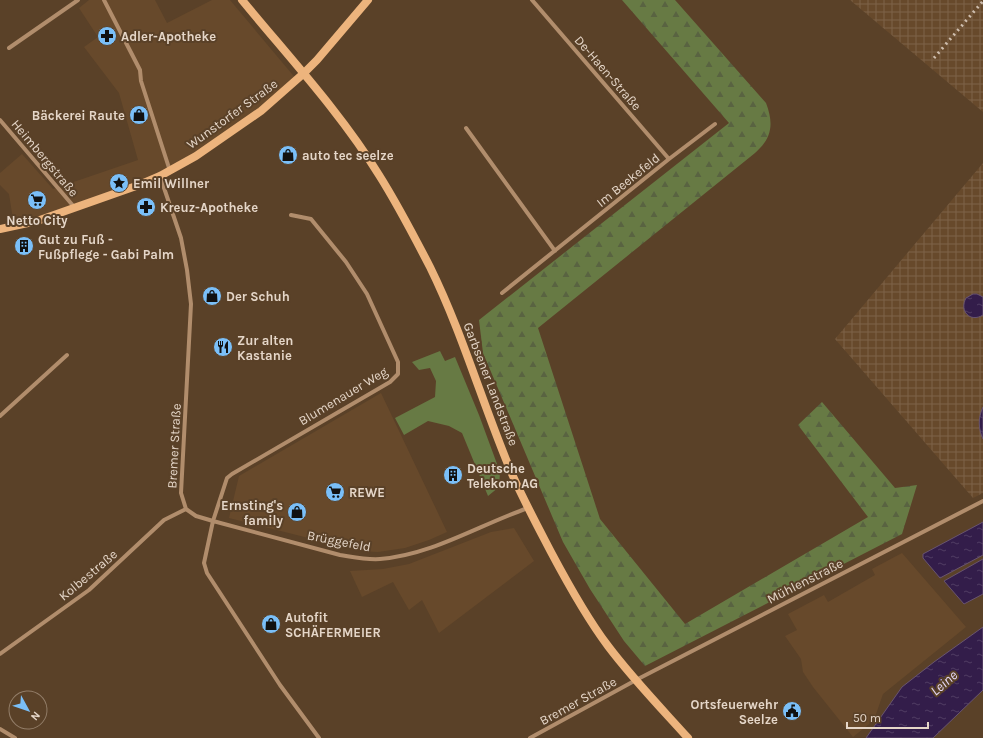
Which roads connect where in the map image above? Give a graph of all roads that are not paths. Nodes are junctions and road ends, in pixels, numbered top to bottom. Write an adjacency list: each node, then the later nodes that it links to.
1 (78, 0): 6 (street)
2 (104, 0): 12 (street)
3 (242, 0): 7 (main road, Garbsener Landstraße)
4 (368, 0): 7 (main road, Wunstorfer Straße)
5 (532, 0): 11 (street, De-Haen-Straße)
6 (9, 48)
7 (304, 74): 12 (main road, Wunstorfer Straße); 22 (main road, Garbsener Landstraße)
8 (0, 120): 14 (street, Heimbergstraße)
9 (715, 124): 11 (street, Im Beekefeld)
10 (466, 128): 17 (street)
11 (669, 159): 17 (street, Im Beekefeld)
12 (170, 171): 13 (main road, Wunstorfer Straße)
13 (160, 176): 14 (main road, Wunstorfer Straße); 23 (street, Bremer Straße)
14 (75, 208): 16 (main road, Wunstorfer Straße)
15 (291, 215): 24 (street, Blumenauer Weg)
16 (0, 229)
17 (555, 252): 18 (street, Im Beekefeld)
18 (502, 293)
19 (67, 355): 20 (street)
20 (0, 416)
21 (983, 501): 26 (street, Mühlenstraße)
22 (528, 508): 24 (street, Brüggefeld); 26 (main road, Garbsener Landstraße)
23 (186, 509): 24 (street); 25 (street, Kolbestraße)
24 (213, 521): 29 (street)
25 (0, 654)
26 (636, 680): 30 (street, Bremer Straße); 31 (main road, Garbsener Landstraße)
27 (0, 729): 28 (street)
28 (15, 738)
29 (319, 738)
30 (530, 738)
31 (688, 738)

